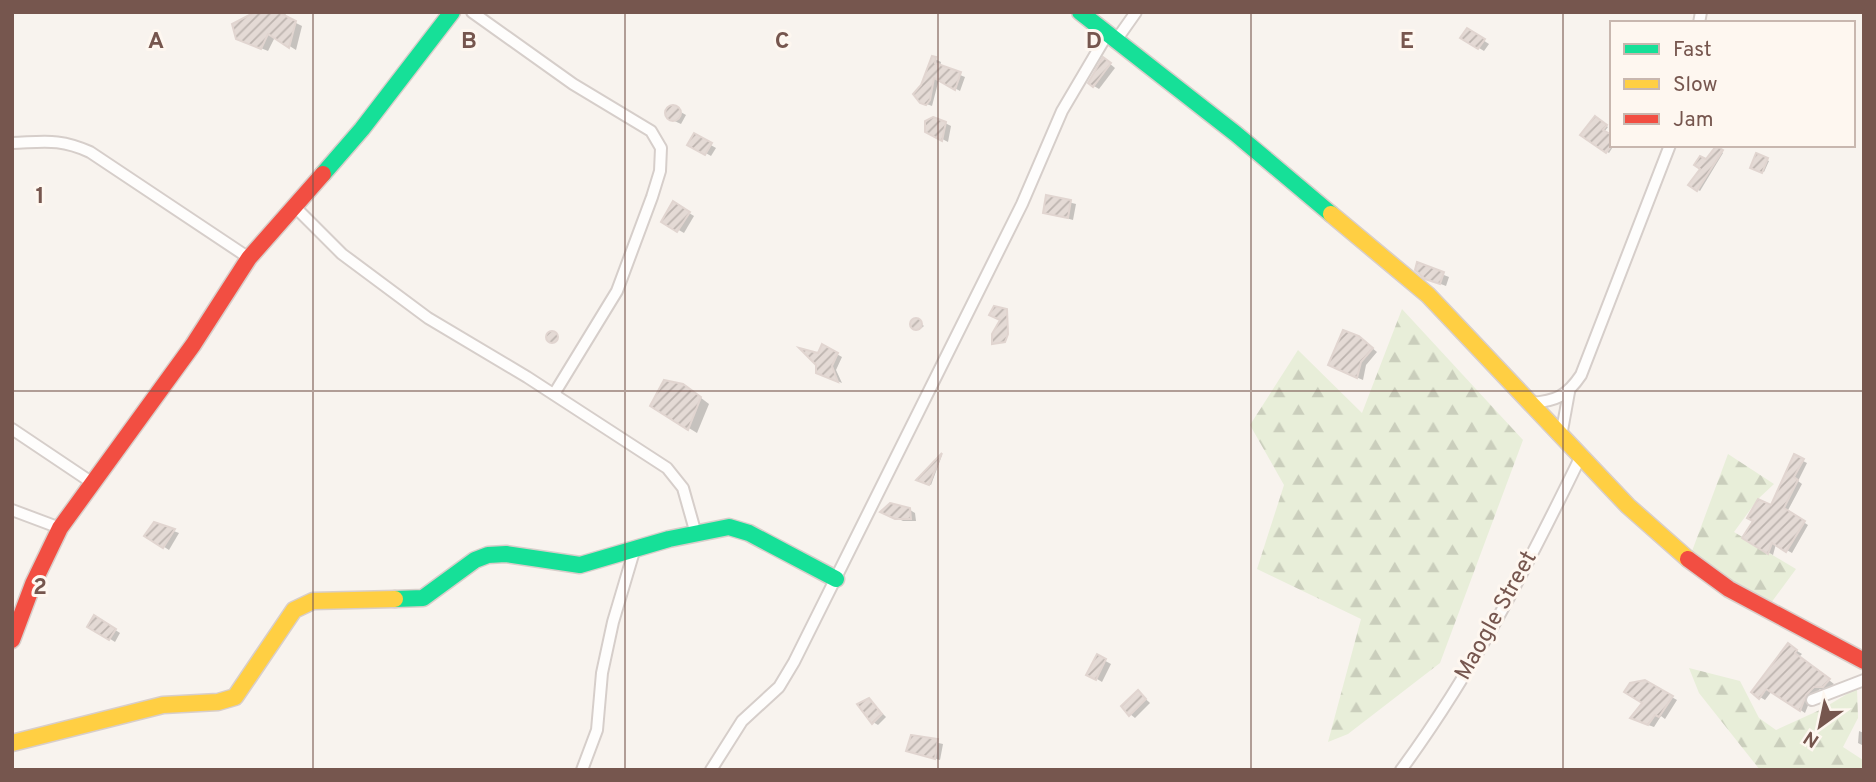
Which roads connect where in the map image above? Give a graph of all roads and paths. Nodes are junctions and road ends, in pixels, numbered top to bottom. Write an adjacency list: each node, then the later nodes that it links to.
1 (452, 12): 8 (street)
2 (472, 12): 11 (street)
3 (1080, 12): 5 (street)
4 (1136, 12): 5 (street)
5 (1113, 36): 12 (street); 21 (street)
6 (12, 143): 9 (street)
7 (1669, 147): 10 (street)
8 (293, 205): 9 (street); 11 (street)
9 (249, 258): 16 (street)
10 (1569, 392): 12 (street); 14 (street)
11 (554, 394): 19 (street)
12 (1531, 403): 14 (street)
13 (12, 429): 16 (street)
14 (1561, 436): 15 (street)
15 (1581, 456): 23 (street); 29 (street, Maogle Street)
16 (91, 482): 18 (street)
17 (12, 510): 18 (street)
18 (60, 528): 22 (street)
19 (696, 534): 20 (street); 21 (street)
20 (635, 548): 26 (street); 27 (street)
21 (836, 579): 28 (street)
22 (12, 640)
23 (1864, 661)
24 (1864, 680): 25 (street)
25 (1812, 700)
26 (12, 743)
27 (582, 770)
28 (711, 770)
29 (1401, 770)

